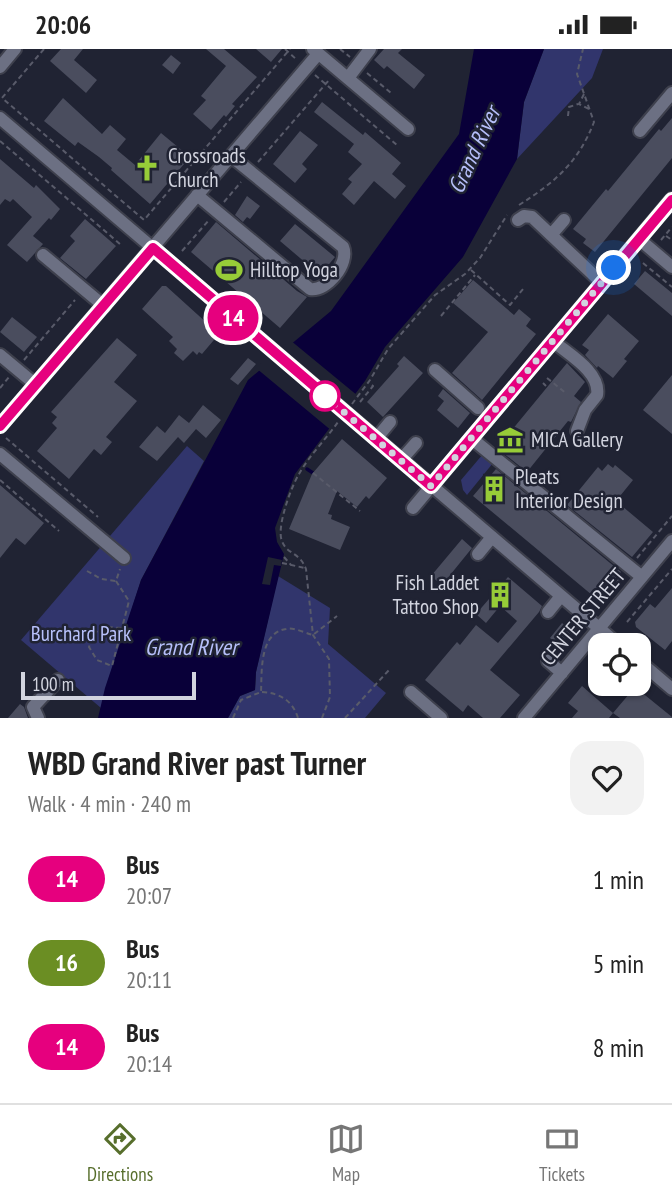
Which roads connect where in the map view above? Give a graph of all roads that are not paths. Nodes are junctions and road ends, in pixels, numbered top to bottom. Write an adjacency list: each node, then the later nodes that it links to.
1 (15, 49): 4 (street)
2 (370, 49): 5 (street)
3 (315, 51): 5 (street); 10 (street)
4 (0, 67)
5 (348, 78): 8 (street)
6 (672, 93): 9 (street)
7 (0, 118): 17 (street)
8 (408, 129)
9 (640, 131)
10 (231, 156): 11 (street); 11 (street)
11 (197, 195): 17 (street)
12 (672, 199): 16 (street)
13 (513, 216): 15 (street)
14 (564, 220): 15 (street)
15 (551, 235): 20 (street)
16 (639, 239): 19 (street); 20 (street)
17 (153, 248): 21 (street); 30 (street)
18 (43, 255): 21 (street)
19 (672, 267)
20 (602, 283): 22 (street)
21 (104, 306): 25 (street)
22 (553, 341): 29 (street); 31 (street)
23 (0, 355): 25 (street)
24 (435, 370): 26 (street)
25 (36, 385): 28 (street)
26 (478, 408)
27 (390, 422): 30 (street)
28 (0, 426)
29 (577, 431)
30 (372, 436): 34 (street)
31 (471, 438): 35 (street); 41 (street)
32 (416, 443): 34 (street)
33 (0, 454): 40 (street)
34 (401, 460): 35 (street)
35 (431, 486): 36 (street); 37 (street)
36 (413, 508)
37 (492, 537): 39 (street); 42 (street)
38 (672, 541): 41 (street, CENTER STREET)
39 (478, 554)
40 (124, 558)
41 (642, 577): 44 (street, CENTER STREET)
42 (561, 596): 43 (street); 44 (street)
43 (548, 612)
44 (599, 628): 45 (street); 48 (street, CENTER STREET)
45 (605, 633)
46 (548, 661): 48 (street)
47 (651, 670): 50 (street)
48 (562, 673): 54 (street, CENTER STREET)
49 (58, 680): 52 (street)
50 (670, 683)
51 (411, 692): 53 (street)
52 (38, 718)
53 (441, 718)
54 (524, 718)

